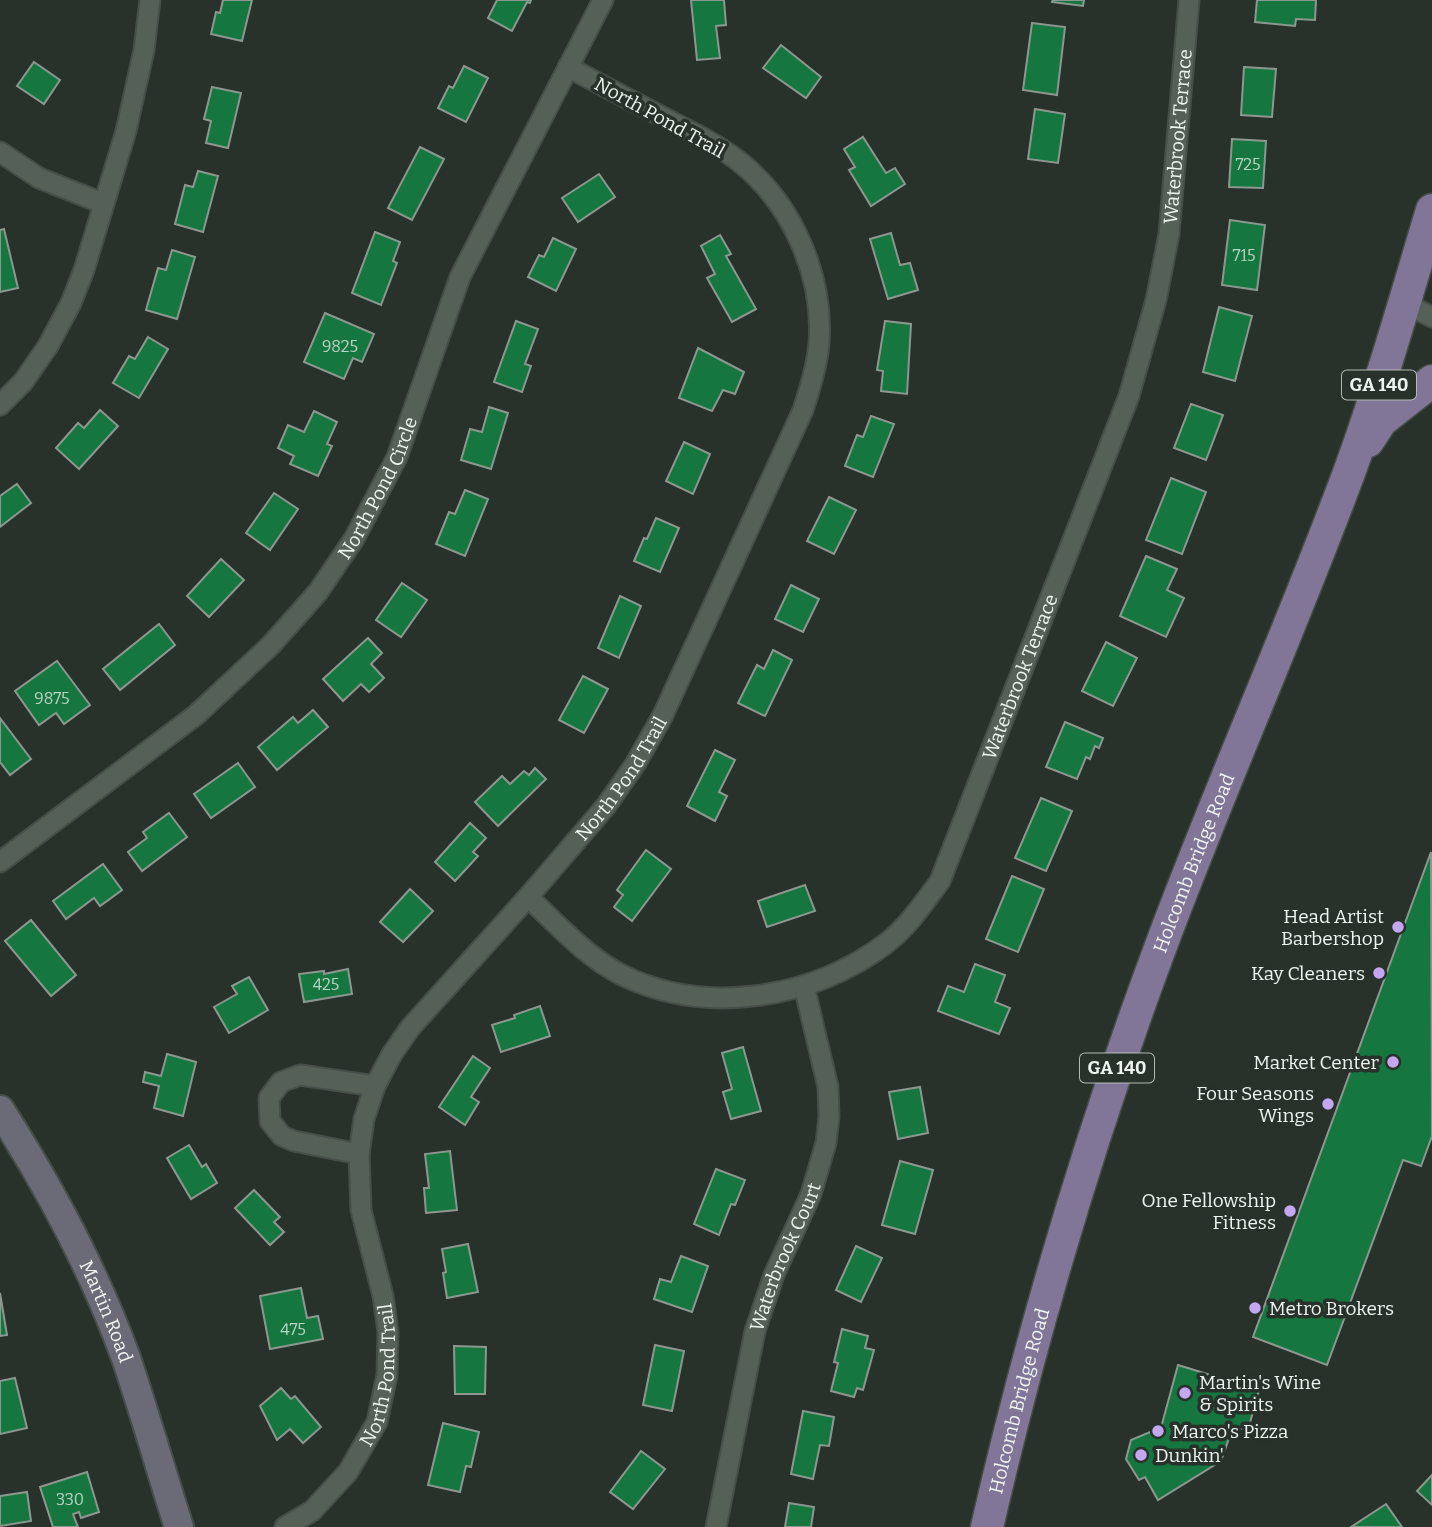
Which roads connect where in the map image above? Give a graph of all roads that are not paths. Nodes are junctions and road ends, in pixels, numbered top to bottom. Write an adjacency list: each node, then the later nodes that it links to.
1 (150, 0): 6 (street)
2 (603, 0): 4 (street, North Pond Circle)
3 (1189, 0): 14 (street, Waterbrook Terrace)
4 (568, 67): 12 (street, North Pond Circle); 13 (street, North Pond Trail)
5 (0, 152): 6 (street)
6 (102, 203): 10 (street)
7 (1432, 210): 8 (main road, Holcomb Bridge Road / GA 140)
8 (1423, 308): 11 (main road, Holcomb Bridge Road / GA 140)
9 (1432, 382): 11 (main road)
10 (0, 405)
11 (1351, 466): 21 (main road, Holcomb Bridge Road / GA 140)
12 (0, 862)
13 (528, 897): 14 (street, Waterbrook Terrace); 15 (street, North Pond Trail)
14 (804, 986): 20 (street, Waterbrook Court)
15 (375, 1086): 17 (street, North Pond Trail); 17 (street)
16 (0, 1110): 18 (street, Martin Road)
17 (359, 1154): 19 (street, North Pond Trail)
18 (179, 1527)
19 (285, 1527)
20 (716, 1527)
21 (987, 1527)

